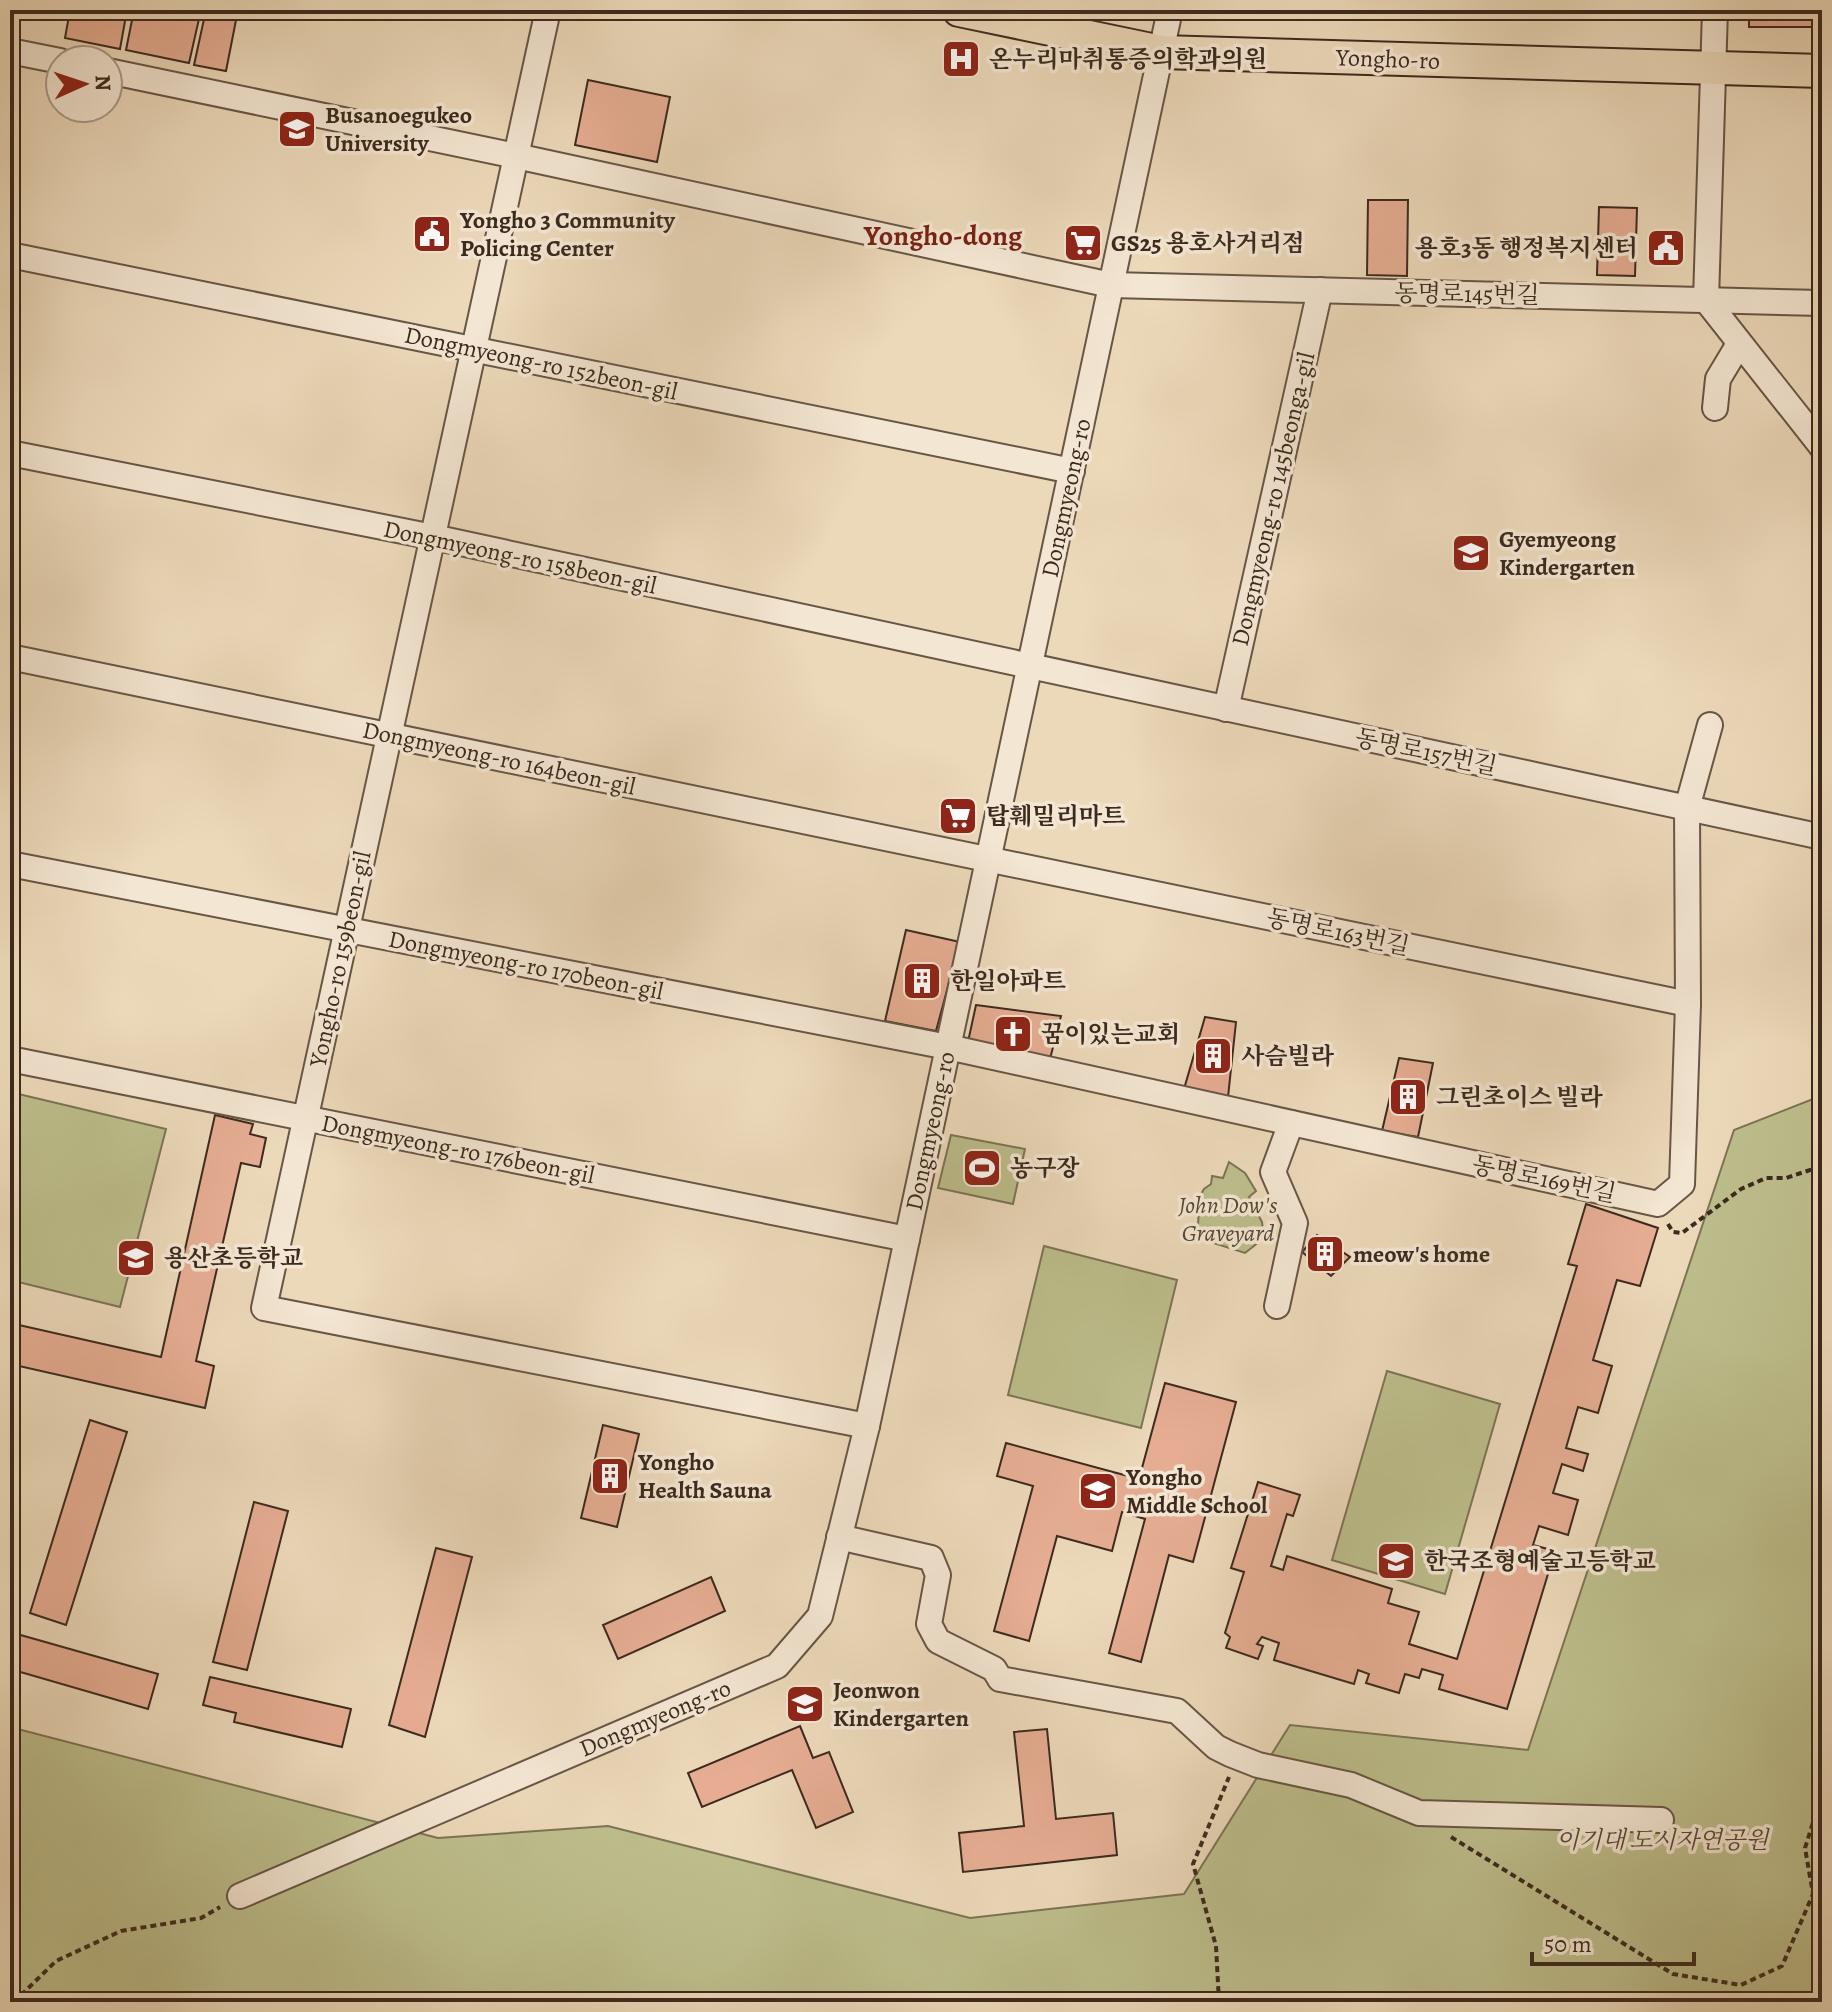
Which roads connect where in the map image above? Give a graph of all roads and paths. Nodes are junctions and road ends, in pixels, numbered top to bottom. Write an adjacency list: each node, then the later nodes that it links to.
1 (548, 10): 11 (street, Yongho-ro 159beon-gil)
2 (959, 10): 6 (main road, Yongho-ro)
3 (1170, 10): 6 (street, Dongmyeong-ro)
4 (1715, 10): 8 (street)
5 (10, 51): 7 (street)
6 (1161, 52): 8 (main road, Yongho-ro); 13 (street, Dongmyeong-ro)
7 (44, 58)
8 (1714, 68): 9 (main road, Yongho-ro); 15 (street)
9 (1822, 71)
10 (124, 74): 11 (street, 동명로145번길)
11 (516, 156): 13 (street, 동명로145번길); 18 (street, Yongho-ro 159beon-gil)
12 (10, 255): 18 (street, Dongmyeong-ro 152beon-gil)
13 (1111, 285): 14 (street, 동명로145번길); 22 (street, Dongmyeong-ro)
14 (1320, 290): 15 (street, 동명로145번길); 26 (street, Dongmyeong-ro 145beonga-gil)
15 (1706, 300): 16 (street, 동명로145번길); 17 (street)
16 (1822, 303)
17 (1739, 344): 19 (street); 20 (street)
18 (474, 349): 22 (street, Dongmyeong-ro 152beon-gil); 23 (street, Yongho-ro 159beon-gil)
19 (1715, 408)
20 (1822, 447)
21 (10, 453): 23 (street, Dongmyeong-ro 158beon-gil)
22 (1072, 471): 25 (street, Dongmyeong-ro)
23 (433, 537): 25 (street, Dongmyeong-ro 158beon-gil); 28 (street, Yongho-ro 159beon-gil)
24 (10, 657): 28 (street, Dongmyeong-ro 164beon-gil)
25 (1029, 666): 26 (street, 동명로157번길); 31 (street, Dongmyeong-ro)
26 (1226, 709): 29 (street, 동명로157번길)
27 (1710, 725): 29 (street)
28 (389, 736): 31 (street, Dongmyeong-ro 164beon-gil); 33 (street, Yongho-ro 159beon-gil)
29 (1687, 808): 30 (street, 동명로157번길); 34 (street)
30 (1822, 837)
31 (988, 859): 34 (street, 동명로163번길); 35 (street, Dongmyeong-ro)
32 (10, 864): 33 (street, Dongmyeong-ro 170beon-gil)
33 (347, 930): 35 (street, Dongmyeong-ro 170beon-gil); 37 (street, Yongho-ro 159beon-gil)
34 (1688, 1004): 40 (street)
35 (948, 1047): 38 (street, 동명로169번길); 41 (street, Dongmyeong-ro)
36 (10, 1059): 37 (street, Dongmyeong-ro 176beon-gil)
37 (305, 1118): 41 (street, Dongmyeong-ro 176beon-gil); 43 (street, Yongho-ro 159beon-gil)
38 (1291, 1123): 40 (street, 동명로169번길); 42 (street)
39 (1822, 1166): 40 (path)
40 (1658, 1204)
41 (907, 1239): 43 (street, Dongmyeong-ro)
42 (1277, 1306)
43 (867, 1426): 44 (street, Dongmyeong-ro)
44 (839, 1537): 47 (street); 51 (street, Dongmyeong-ro)
45 (1822, 1660): 46 (path)
46 (1822, 1673)
47 (1242, 1759): 49 (street); 53 (path)
48 (1822, 1794): 49 (path)
49 (1419, 1813): 50 (street)
50 (1661, 1820)
51 (240, 1896): 52 (path)
52 (14, 2002)
53 (1219, 2002)

